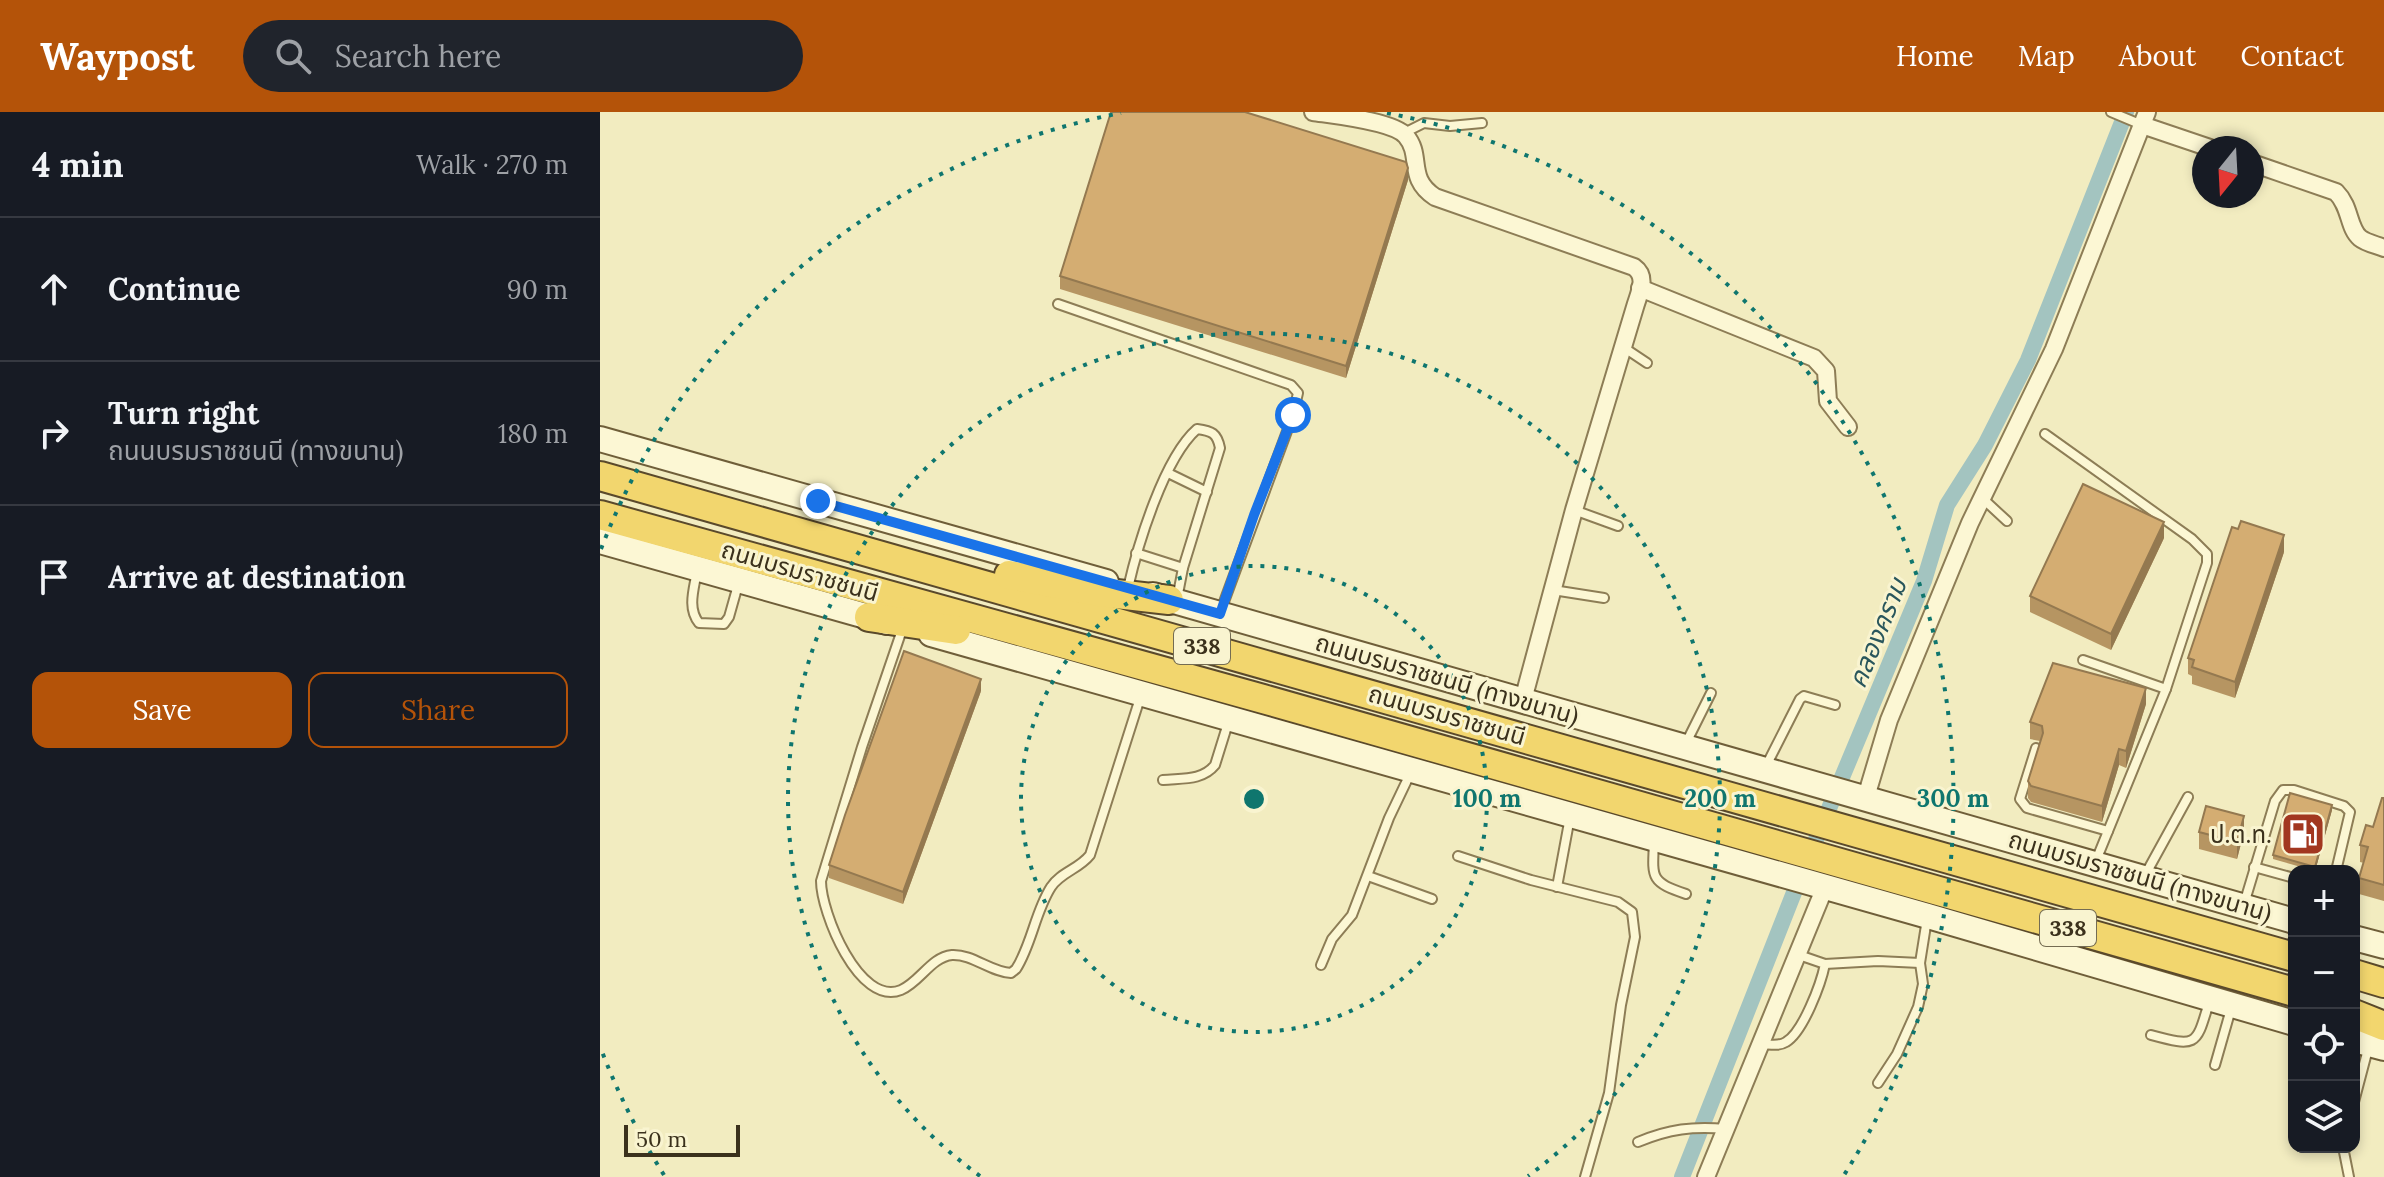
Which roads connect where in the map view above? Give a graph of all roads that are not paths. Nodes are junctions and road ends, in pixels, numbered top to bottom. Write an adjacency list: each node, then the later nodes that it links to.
1 (1313, 112): 3 (street)
2 (2113, 113): 4 (lane)
3 (1381, 118): 6 (street)
4 (2139, 119): 7 (street); 20 (street)
5 (1482, 123): 6 (lane)
6 (1404, 133): 10 (street)
7 (2192, 141)
8 (2264, 167): 9 (street)
9 (2384, 248)
10 (1640, 288): 12 (street); 14 (street)
11 (1058, 304): 35 (lane)
12 (1623, 347): 13 (lane); 21 (street)
13 (1647, 363)
14 (1848, 427)
15 (2045, 434): 40 (lane)
16 (600, 439): 31 (main road, ถนนบรมราชชนนี (ทางขนาน) / 338)
17 (1168, 473): 19 (lane); 19 (lane); 26 (lane)
18 (600, 476): 27 (highway, ถนนบรมราชชนนี / 338)
19 (1207, 492): 29 (lane)
20 (1981, 497): 23 (lane); 51 (street)
21 (1574, 510): 24 (lane); 32 (street)
22 (600, 515): 38 (highway, ถนนบรมราชชนนี / 338)
23 (2007, 521)
24 (1618, 526)
25 (600, 541): 28 (main road, 338)
26 (1136, 553): 29 (lane); 31 (lane)
27 (913, 564): 34 (highway); 73 (highway, ถนนบรมราชชนนี / 338)
28 (697, 568): 30 (main road, 338); 30 (lane)
29 (1183, 568): 34 (lane)
30 (740, 580): 36 (main road, 338)
31 (1128, 588): 34 (main road, ถนนบรมราชชนนี (ทางขนาน) / 338)
32 (1553, 590): 33 (lane); 43 (street)
33 (1604, 598)
34 (1172, 601): 35 (main road, ถนนบรมราชชนนี (ทางขนาน) / 338)
35 (1220, 614): 43 (main road, ถนนบรมราชชนนี (ทางขนาน) / 338)
36 (869, 617): 37 (main road, 338); 38 (highway)
37 (903, 627): 42 (main road, 338); 42 (lane)
38 (1114, 658): 79 (highway, ถนนบรมราชชนนี / 338)
39 (2083, 660): 40 (lane)
40 (2166, 689): 54 (lane)
41 (1711, 693): 46 (lane)
42 (1141, 694): 45 (main road, 338)
43 (1523, 700): 46 (main road, ถนนบรมราชชนนี (ทางขนาน) / 338)
44 (1835, 705): 48 (lane)
45 (1229, 719): 49 (main road, 338); 50 (lane)
46 (1685, 746): 48 (main road, ถนนบรมราชชนนี (ทางขนาน) / 338)
47 (2036, 748): 54 (lane)
48 (1764, 768): 51 (main road, ถนนบรมราชชนนี (ทางขนาน) / 338)
49 (1411, 771): 53 (main road, 338); 60 (lane)
50 (1163, 780)
51 (1864, 797): 57 (main road, ถนนบรมราชชนนี (ทางขนาน) / 338)
52 (2188, 797): 62 (lane)
53 (1570, 816): 55 (main road, 338); 64 (lane)
54 (2108, 831): 57 (lane)
55 (1654, 840): 63 (main road, 338); 65 (lane)
56 (1458, 856): 64 (lane)
57 (2095, 863): 62 (main road, ถนนบรมราชชนนี (ทางขนาน) / 338)
58 (2338, 865): 59 (lane)
59 (2254, 867): 61 (lane); 67 (lane)
60 (1368, 876): 66 (lane); 76 (lane)
61 (2288, 876)
62 (2143, 877): 67 (main road, ถนนบรมราชชนนี (ทางขนาน) / 338)
63 (1822, 886): 68 (main road, 338); 72 (street)
64 (1557, 887): 94 (lane)
65 (1686, 894)
66 (1432, 899)
67 (2243, 907): 69 (main road, ถนนบรมราชชนนี (ทางขนาน) / 338)
68 (1928, 916): 74 (lane); 80 (main road, 338)
69 (2288, 919)
70 (2360, 940): 71 (main road)
71 (2384, 946)
72 (1796, 954): 75 (lane); 87 (street)
73 (2288, 955)
74 (1920, 963): 75 (lane); 90 (lane)
75 (1825, 964): 87 (lane)
76 (1321, 965)
77 (2360, 976): 78 (highway)
78 (2384, 983)
79 (2288, 990)
80 (2221, 1002): 84 (main road, 338); 85 (lane); 88 (lane)
81 (2360, 1012): 82 (highway)
82 (2384, 1016)
83 (2360, 1020): 86 (highway)
84 (2288, 1021)
85 (2151, 1035)
86 (2373, 1039): 89 (lane)
87 (1760, 1043): 91 (street)
88 (2215, 1065)
89 (2360, 1082)
90 (1878, 1083)
91 (1721, 1128): 92 (lane); 95 (street)
92 (1638, 1142)
93 (2344, 1153): 96 (lane)
94 (1585, 1177)
95 (1706, 1177)
96 (2349, 1177)

